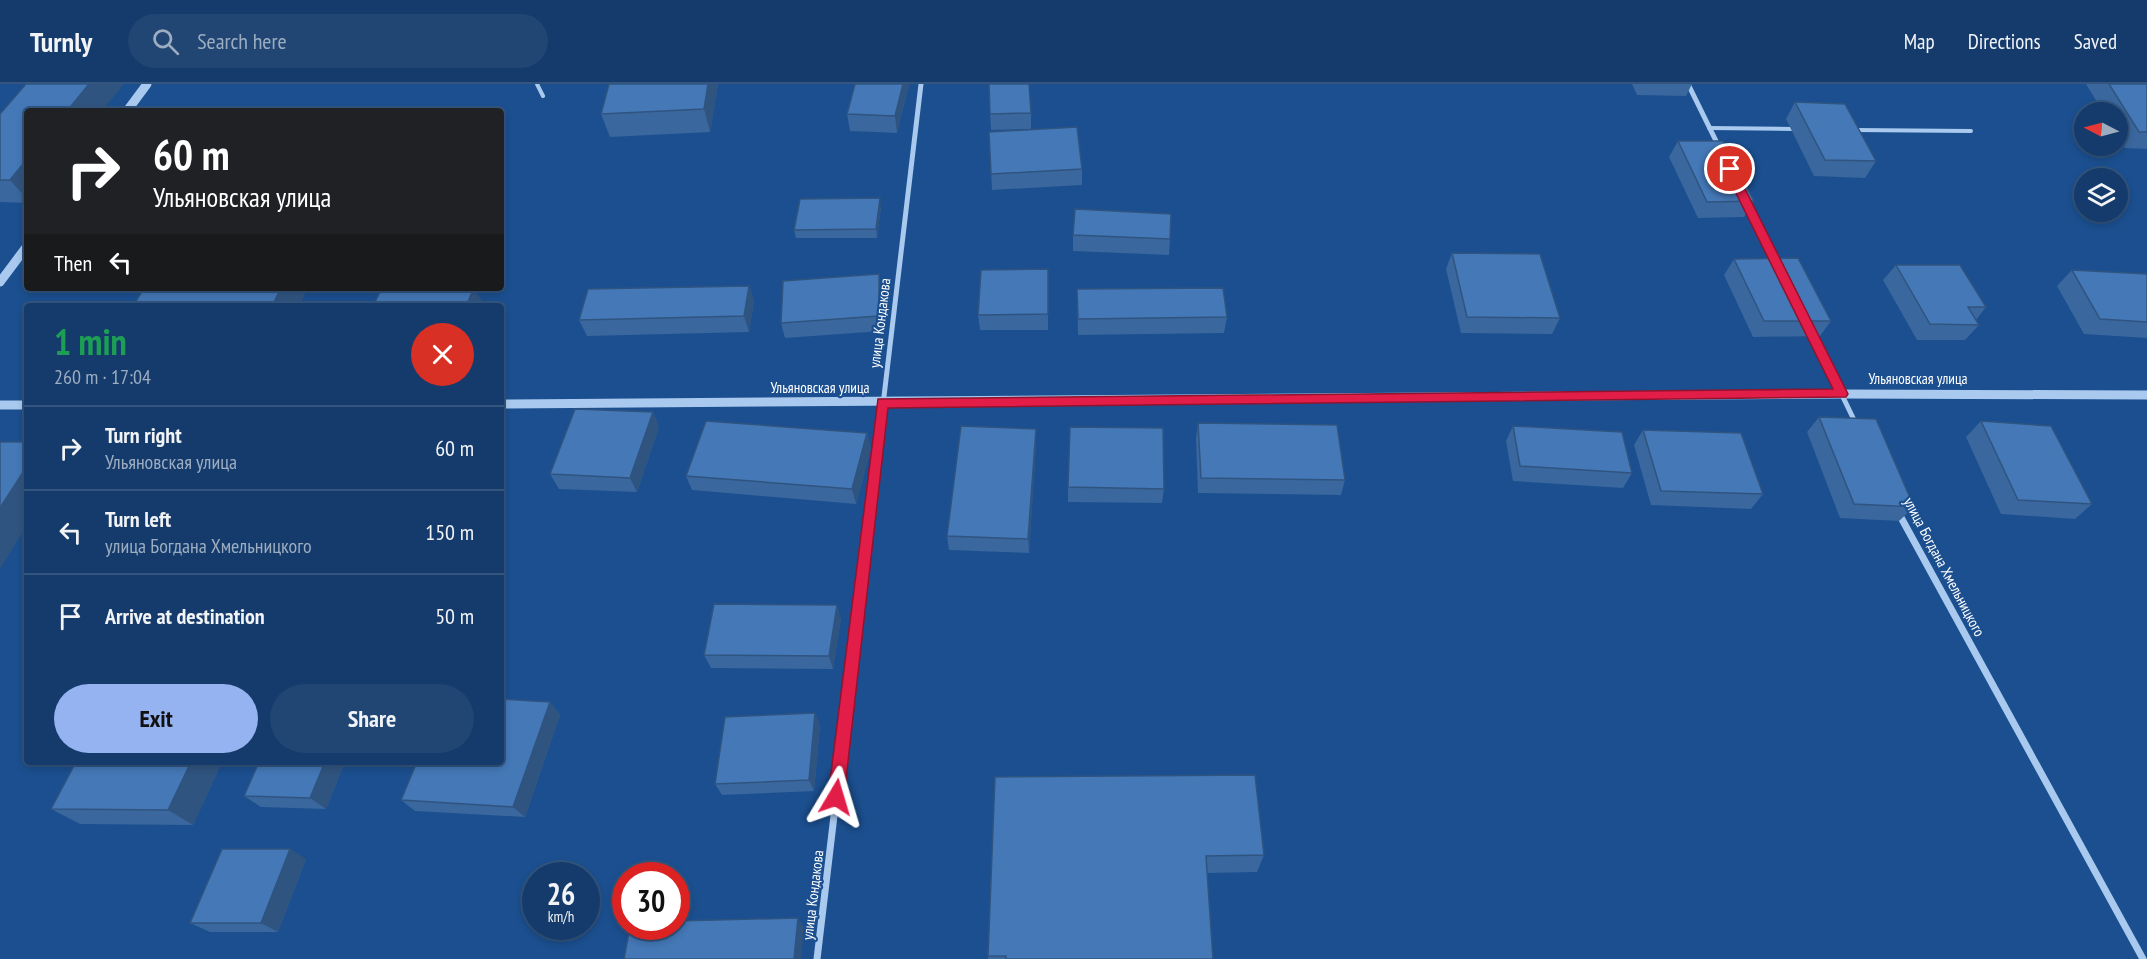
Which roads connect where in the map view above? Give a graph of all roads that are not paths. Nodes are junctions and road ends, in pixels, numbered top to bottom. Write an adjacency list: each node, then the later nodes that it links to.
1 (147, 84): 6 (street)
2 (537, 84): 5 (lane)
3 (921, 84): 19 (street, улица Кондакова)
4 (1688, 84): 7 (street)
5 (543, 96)
6 (129, 108)
7 (1710, 128): 8 (lane); 11 (street)
8 (1805, 129)
9 (1852, 130): 10 (lane)
10 (1971, 131)
11 (1725, 159)
12 (1741, 191): 14 (street)
13 (24, 250): 15 (street)
14 (1784, 277)
15 (0, 282)
16 (1805, 319): 17 (street)
17 (1842, 394): 18 (street, Ульяновская улица); 19 (street, Ульяновская улица); 23 (street)
18 (2147, 395)
19 (882, 403): 20 (street, Ульяновская улица); 25 (street, улица Кондакова)
20 (504, 404)
21 (0, 405): 22 (street)
22 (24, 405)
23 (1861, 434)
24 (1895, 505): 26 (street, улица Богдана Хмельницкого)
25 (817, 959)
26 (2143, 959)

